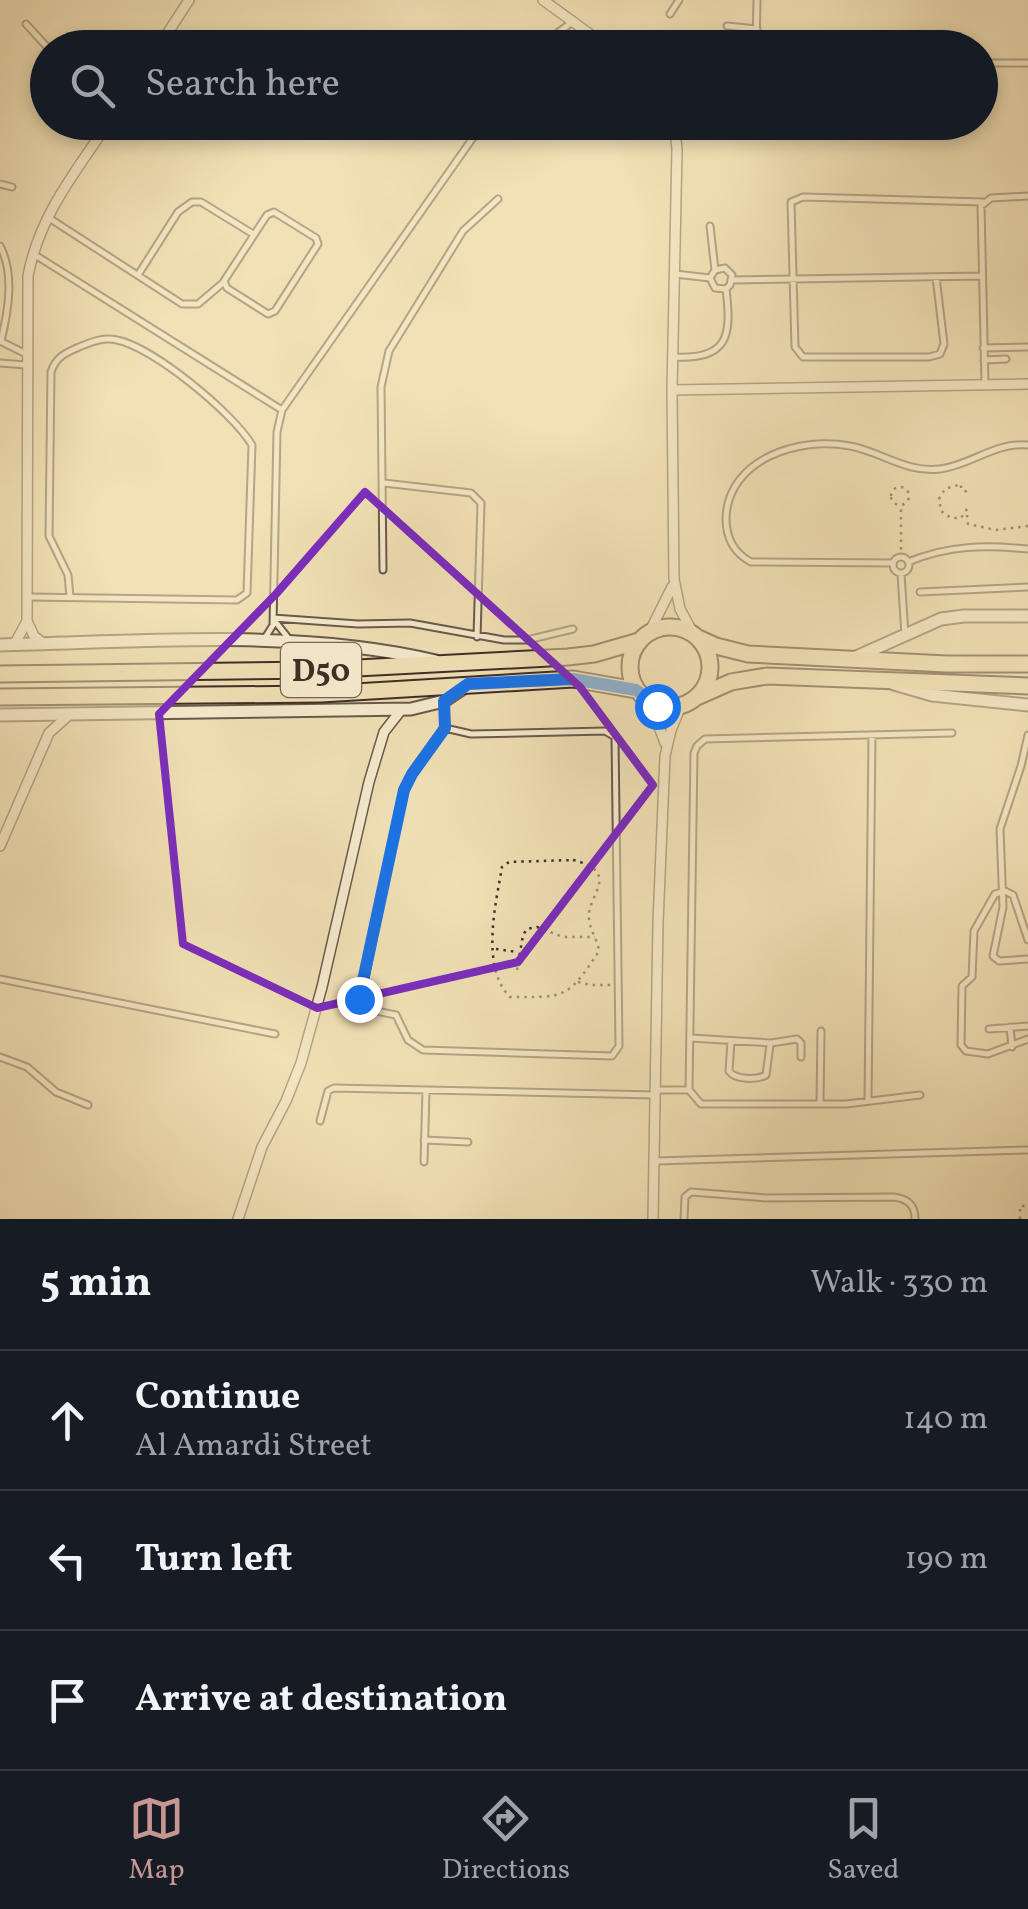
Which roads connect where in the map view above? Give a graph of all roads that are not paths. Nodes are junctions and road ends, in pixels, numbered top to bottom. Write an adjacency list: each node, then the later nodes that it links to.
1 (190, 0): 11 (street)
2 (543, 0): 6 (street)
3 (679, 0): 5 (lane)
4 (756, 0): 9 (lane)
5 (670, 14)
6 (574, 21): 12 (lane); 13 (street)
7 (26, 24): 10 (lane)
8 (727, 26): 9 (lane)
9 (756, 29)
10 (32, 30)
11 (170, 30)
12 (562, 30)
13 (586, 30)
14 (1028, 62): 15 (lane)
15 (998, 63)
16 (97, 140): 24 (street)
17 (471, 140): 50 (lane)
18 (676, 140): 30 (street)
19 (0, 184): 20 (lane)
20 (12, 186)
21 (1028, 196): 23 (lane)
22 (498, 199): 52 (lane)
23 (983, 202): 33 (lane); 35 (lane)
24 (47, 216): 28 (street); 31 (lane)
25 (710, 226): 29 (lane)
26 (254, 234): 31 (lane); 37 (lane); 37 (lane)
27 (0, 246): 39 (lane)
28 (32, 253): 44 (street); 50 (lane)
29 (715, 270): 34 (lane); 36 (lane)
30 (675, 274): 34 (lane); 42 (street)
31 (138, 276): 37 (lane)
32 (936, 276): 33 (lane); 35 (lane); 35 (lane)
33 (982, 276): 40 (lane)
34 (710, 278): 38 (lane)
35 (792, 279): 36 (lane)
36 (732, 280): 38 (lane)
37 (224, 282)
38 (726, 289): 42 (lane)
39 (0, 341): 44 (lane)
40 (984, 348): 41 (lane); 45 (lane)
41 (1028, 348)
42 (673, 358): 49 (street)
43 (1006, 359): 45 (lane)
44 (26, 360): 46 (lane); 61 (street)
45 (984, 360): 48 (lane)
46 (0, 363)
47 (1028, 384): 48 (street)
48 (985, 385): 49 (street)
49 (672, 390): 58 (street)
50 (282, 410): 64 (lane)
51 (1028, 444): 54 (lane)
52 (382, 483): 56 (lane); 69 (lane)
53 (1028, 549): 55 (lane)
54 (893, 562): 55 (lane); 57 (lane)
55 (908, 562): 57 (lane)
56 (383, 570)
57 (901, 574): 67 (lane)
58 (674, 580): 68 (street); 70 (street)
59 (1028, 587): 60 (lane)
60 (920, 592)
61 (26, 597): 62 (lane); 65 (street)
62 (70, 597): 62 (lane)
63 (1028, 616): 67 (street)
64 (273, 618): 69 (lane); 71 (lane); 72 (lane)
65 (26, 620): 73 (street); 74 (street)
66 (573, 629): 69 (lane)
67 (905, 635): 75 (street)
68 (695, 636): 70 (main road); 75 (main road); 84 (main road)
69 (477, 637)
70 (644, 637): 76 (main road, D50); 82 (main road)
71 (292, 640): 72 (street); 76 (street)
72 (260, 641): 73 (street)
73 (44, 644): 74 (street)
74 (7, 645)
75 (850, 658): 77 (main road)
76 (450, 664): 78 (main road, D50)
77 (1028, 664)
78 (0, 674)
79 (890, 683): 81 (main road); 84 (main road); 87 (street)
80 (468, 684): 82 (main road, D50); 83 (main road, D50); 85 (street)
81 (1028, 686)
82 (636, 690): 86 (main road)
83 (0, 696)
84 (697, 697): 88 (main road)
85 (444, 701): 89 (street); 94 (lane)
86 (650, 703): 88 (main road); 100 (street)
87 (1028, 705)
88 (681, 706): 100 (street)
89 (402, 709): 90 (street); 95 (street)
90 (373, 710): 93 (street); 95 (street)
91 (27, 714): 92 (street); 93 (street); 99 (street)
92 (0, 715)
93 (69, 715): 99 (street)
94 (445, 728): 94 (lane)
95 (384, 732): 131 (street)
96 (952, 733): 97 (lane)
97 (872, 735): 111 (lane); 122 (lane)
98 (1028, 735): 102 (lane)
99 (46, 740): 101 (street)
100 (666, 746): 120 (street)
101 (0, 846)
102 (1002, 891): 103 (lane); 104 (lane); 115 (lane)
103 (1028, 940)
104 (1028, 959)
105 (0, 978): 110 (lane)
106 (1028, 1026): 107 (lane)
107 (1010, 1027): 108 (lane); 115 (lane)
108 (989, 1028)
109 (821, 1031): 124 (lane)
110 (275, 1034)
111 (690, 1038): 113 (lane); 119 (lane)
112 (1028, 1040): 115 (lane)
113 (731, 1041): 114 (lane); 114 (lane)
114 (770, 1044): 117 (lane)
115 (1012, 1047)
116 (0, 1057): 123 (lane)
117 (801, 1057)
118 (426, 1090): 120 (lane); 125 (lane); 126 (lane)
119 (688, 1090): 120 (lane); 124 (lane)
120 (655, 1092): 129 (street)
121 (920, 1094): 122 (lane)
122 (868, 1101): 124 (lane)
123 (88, 1104)
124 (820, 1104)
125 (320, 1121)
126 (424, 1140): 127 (lane); 130 (lane)
127 (468, 1142)
128 (1028, 1150): 129 (lane)
129 (654, 1161): 132 (street)
130 (424, 1162)
131 (238, 1219)
132 (653, 1219)
133 (684, 1219): 134 (lane)
134 (915, 1219)

